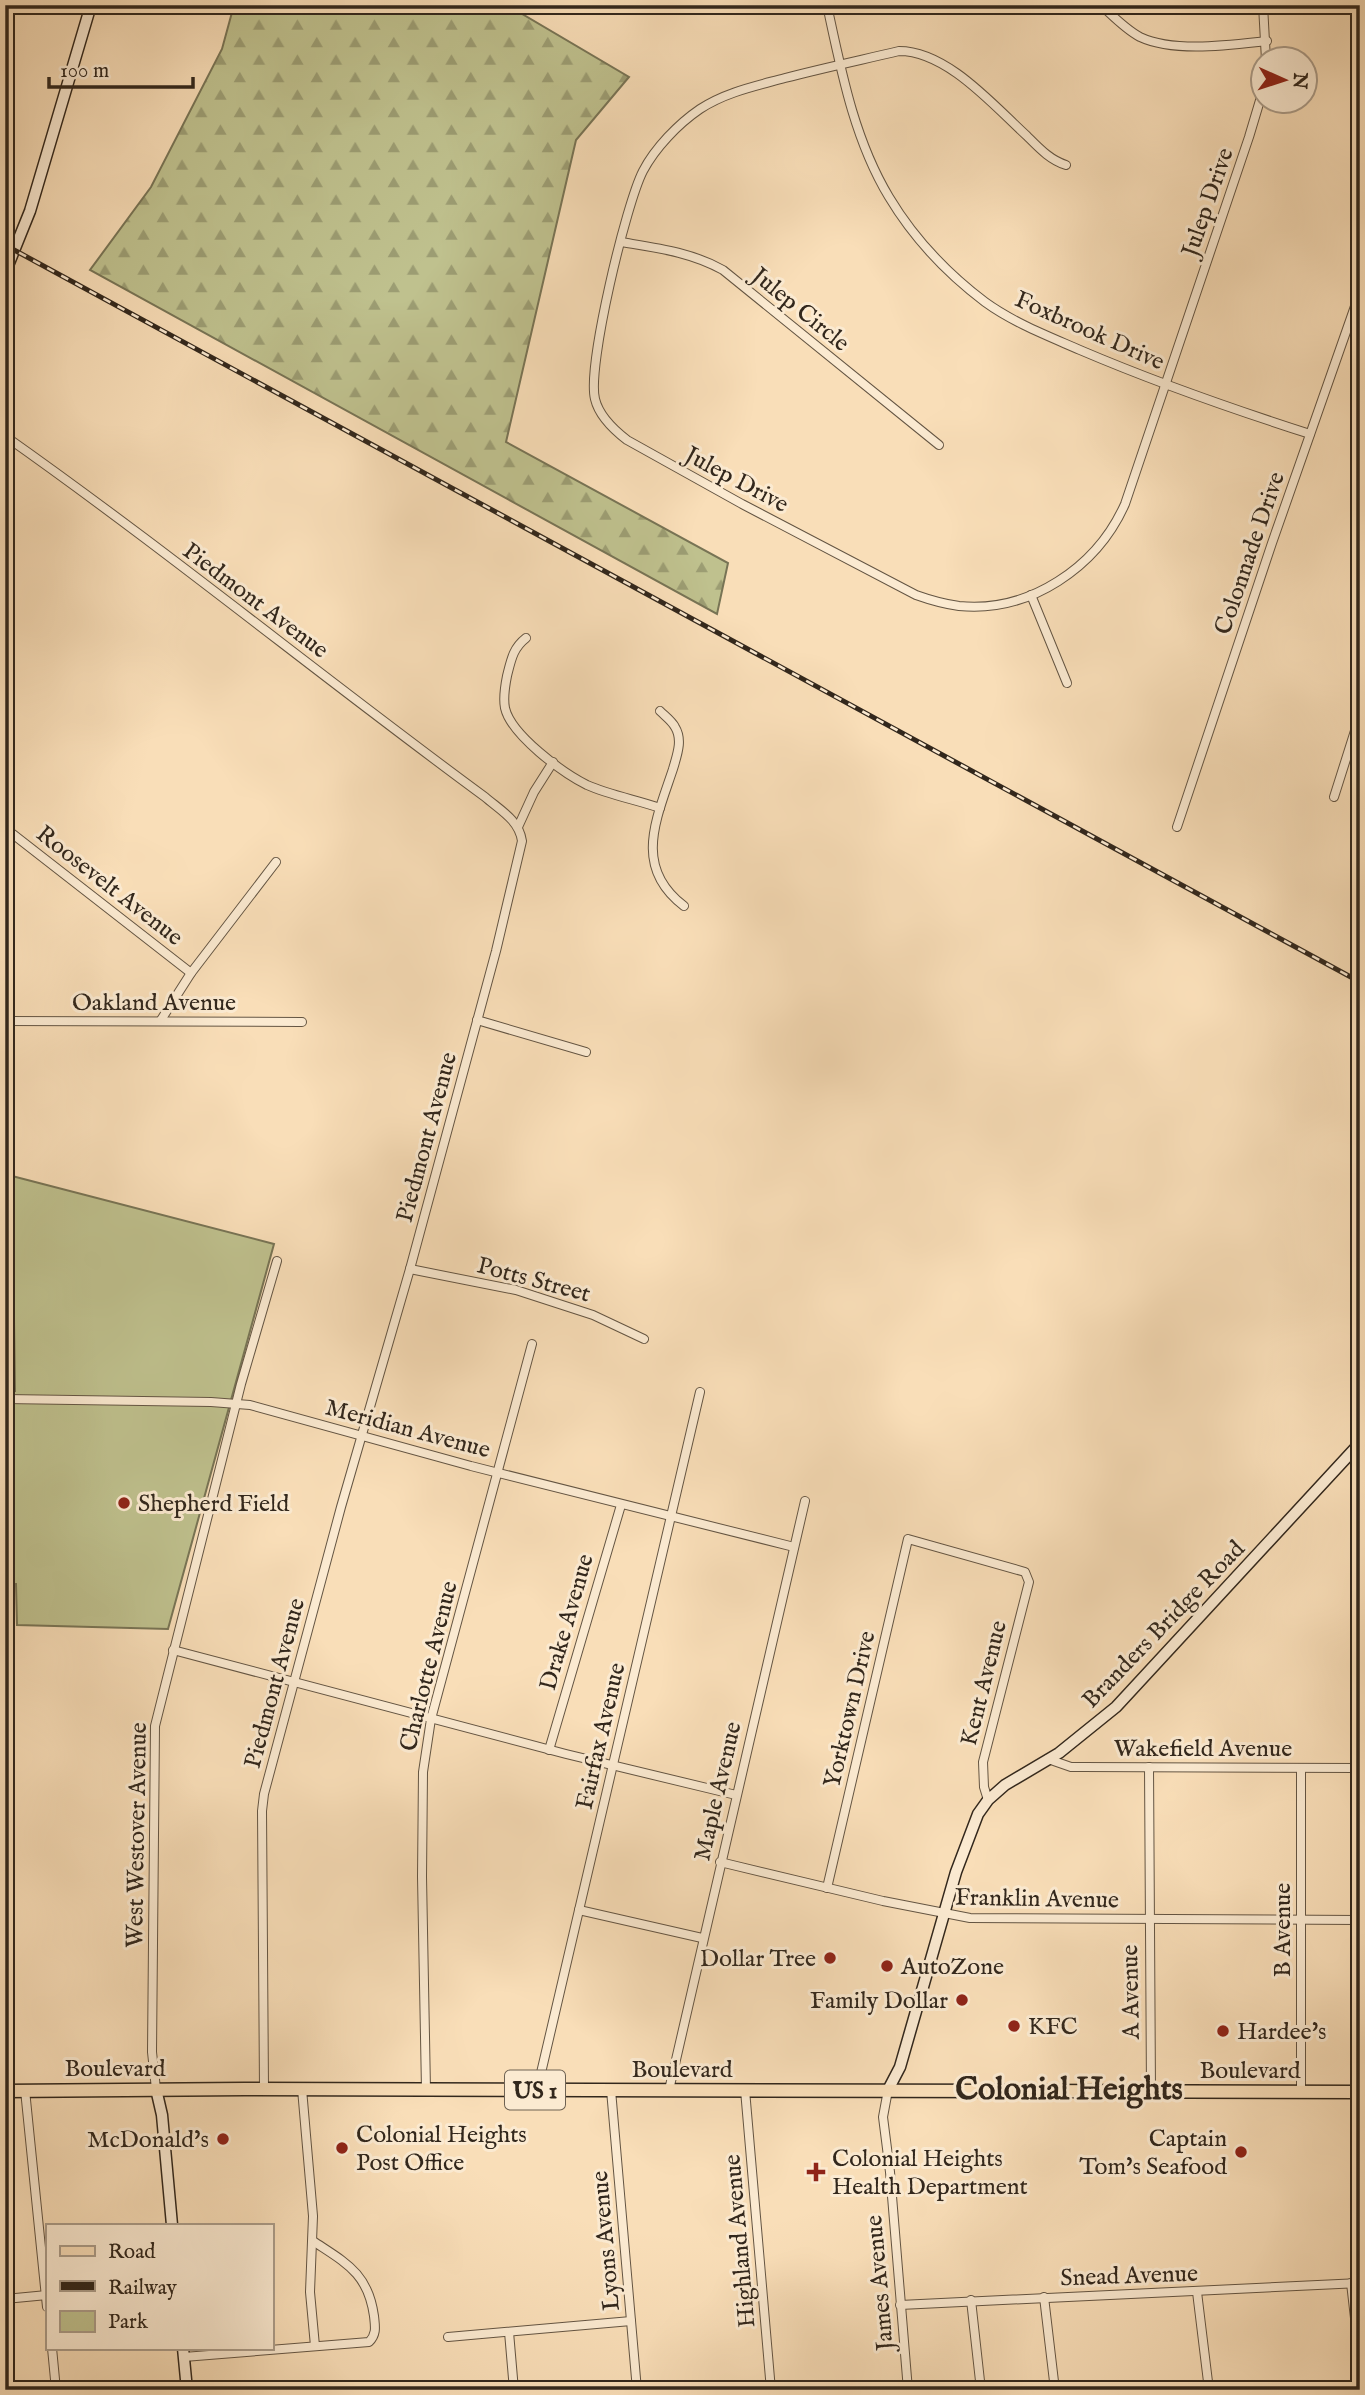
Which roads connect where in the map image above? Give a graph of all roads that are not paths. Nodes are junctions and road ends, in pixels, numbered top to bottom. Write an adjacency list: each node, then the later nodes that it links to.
1 (91, 5): 11 (street)
2 (827, 5): 7 (street, Foxbrook Drive)
3 (1101, 5): 5 (street)
4 (1263, 5): 5 (street)
5 (1267, 41): 6 (street)
6 (1267, 46)
7 (839, 65): 9 (street, Julep Drive); 10 (street, Julep Drive); 13 (street, Foxbrook Drive)
8 (1256, 116): 13 (street, Julep Drive)
9 (1066, 165)
10 (621, 242): 16 (street, Julep Circle); 17 (street, Julep Drive)
11 (5, 274)
12 (1360, 292): 14 (street, Colonnade Drive)
13 (1166, 384): 14 (street, Foxbrook Drive); 17 (street, Julep Drive)
14 (1310, 434): 26 (street, Colonnade Drive)
15 (5, 436): 25 (street, Piedmont Avenue)
16 (939, 445)
17 (1031, 595): 19 (street)
18 (526, 638): 22 (street)
19 (1067, 683)
20 (660, 711): 24 (street)
21 (1360, 715): 23 (street)
22 (553, 762): 24 (street); 25 (street)
23 (1334, 797)
24 (660, 808): 29 (street)
25 (518, 827): 32 (street, Piedmont Avenue)
26 (1177, 827)
27 (5, 828): 30 (street, Roosevelt Avenue)
28 (276, 862): 30 (street)
29 (684, 906)
30 (191, 972): 31 (street)
31 (162, 1020): 33 (street, Oakland Avenue); 34 (street, Oakland Avenue)
32 (477, 1020): 35 (street); 37 (street, Piedmont Avenue)
33 (5, 1021)
34 (302, 1023)
35 (586, 1052)
36 (277, 1261): 42 (street, West Westover Avenue)
37 (410, 1269): 38 (street, Potts Street); 43 (street, Piedmont Avenue)
38 (644, 1339)
39 (532, 1344): 45 (street, Charlotte Avenue)
40 (699, 1392): 48 (street, Fairfax Avenue)
41 (5, 1399): 42 (street, Meridian Avenue)
42 (236, 1403): 43 (street, Meridian Avenue); 51 (street, West Westover Avenue)
43 (362, 1435): 45 (street, Meridian Avenue); 52 (street, Piedmont Avenue)
44 (1360, 1443): 55 (street, Branders Bridge Road)
45 (498, 1473): 47 (street, Meridian Avenue); 53 (street, Charlotte Avenue)
46 (805, 1501): 49 (street, Maple Avenue)
47 (621, 1505): 48 (street, Meridian Avenue); 54 (street, Drake Avenue)
48 (670, 1517): 49 (street, Meridian Avenue); 56 (street, Fairfax Avenue)
49 (794, 1547): 60 (street, Maple Avenue)
50 (1028, 1576): 61 (street, Kent Avenue); 63 (street, Yorktown Drive)
51 (173, 1650): 52 (street); 70 (street, West Westover Avenue)
52 (294, 1683): 53 (street); 71 (street, Piedmont Avenue)
53 (431, 1719): 54 (street); 74 (street, Charlotte Avenue)
54 (549, 1750): 56 (street)
55 (1048, 1759): 57 (street, Wakefield Avenue); 61 (street, Branders Bridge Road)
56 (613, 1765): 60 (street); 64 (street, Fairfax Avenue)
57 (1149, 1767): 58 (street, Wakefield Avenue); 66 (street, A Avenue)
58 (1301, 1768): 59 (street, Wakefield Avenue); 67 (street, B Avenue)
59 (1360, 1768)
60 (736, 1795): 62 (street, Maple Avenue)
61 (988, 1800): 65 (street, Branders Bridge Road)
62 (720, 1863): 63 (street, Franklin Avenue); 69 (street, Maple Avenue)
63 (827, 1888): 65 (street, Franklin Avenue)
64 (579, 1910): 69 (street); 75 (street, Fairfax Avenue)
65 (944, 1915): 66 (street, Franklin Avenue); 79 (street, Branders Bridge Road)
66 (1148, 1920): 67 (street, Franklin Avenue); 81 (street, A Avenue)
67 (1301, 1920): 68 (street, Franklin Avenue); 82 (street, B Avenue)
68 (1360, 1920)
69 (702, 1938): 77 (street, Maple Avenue)
70 (156, 2089): 71 (main road, Boulevard / US 1); 73 (main road, Boulevard / US 1); 84 (street)
71 (264, 2089): 72 (main road, Boulevard / US 1)
72 (302, 2089): 74 (main road, Boulevard / US 1); 85 (street)
73 (25, 2090): 80 (main road, Boulevard / US 1); 87 (street)
74 (426, 2090): 75 (main road, Boulevard / US 1)
75 (537, 2090): 76 (main road, Boulevard / US 1)
76 (611, 2090): 77 (main road, Boulevard / US 1); 94 (street, Lyons Avenue)
77 (668, 2090): 78 (main road, Boulevard / US 1)
78 (746, 2090): 79 (main road, Boulevard / US 1); 107 (street, Highland Avenue)
79 (888, 2090): 81 (main road, Boulevard / US 1); 93 (street, James Avenue)
80 (5, 2091)
81 (1151, 2091): 82 (main road, Boulevard / US 1)
82 (1301, 2092): 83 (main road, Boulevard / US 1)
83 (1360, 2092)
84 (172, 2224)
85 (313, 2241): 97 (street); 97 (street)
86 (1355, 2283): 88 (street, Snead Avenue); 102 (street)
87 (46, 2286)
88 (1197, 2292): 90 (street, Snead Avenue); 111 (street)
89 (46, 2295): 91 (street)
90 (1044, 2297): 92 (street, Snead Avenue); 110 (street)
91 (5, 2300)
92 (971, 2300): 93 (street, Snead Avenue); 109 (street)
93 (900, 2305): 108 (street, James Avenue)
94 (631, 2321): 95 (street); 106 (street, Lyons Avenue)
95 (509, 2332): 96 (street); 105 (street)
96 (448, 2337)
97 (314, 2346): 98 (street)
98 (273, 2348)
99 (52, 2350): 103 (street)
100 (227, 2350): 101 (street)
101 (183, 2352): 104 (street)
102 (1360, 2362)
103 (56, 2390)
104 (187, 2390)
105 (514, 2390)
106 (637, 2390)
107 (771, 2390)
108 (908, 2390)
109 (981, 2390)
110 (1055, 2390)
111 (1209, 2390)

